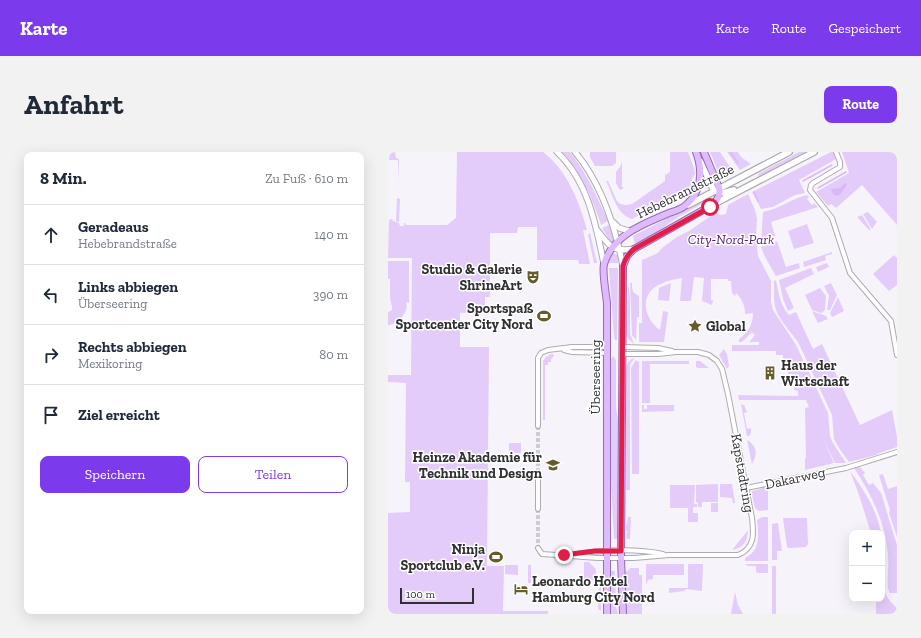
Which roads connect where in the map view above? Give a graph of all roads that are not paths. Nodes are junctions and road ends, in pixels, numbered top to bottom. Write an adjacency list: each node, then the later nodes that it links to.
1 (557, 152): 13 (street, Überseering)
2 (575, 152): 12 (street, Überseering)
3 (704, 152): 8 (main road)
4 (789, 152): 8 (main road, Hebebrandstraße)
5 (814, 152): 9 (main road, Hebebrandstraße)
6 (836, 152): 23 (street)
7 (697, 155): 8 (main road); 11 (main road)
8 (718, 191): 9 (main road); 10 (main road); 11 (main road, Hebebrandstraße)
9 (731, 194): 10 (main road, Hebebrandstraße)
10 (714, 204): 17 (main road, Hebebrandstraße)
11 (686, 206): 14 (main road, Hebebrandstraße)
12 (613, 222): 14 (street); 15 (street, Überseering)
13 (596, 229): 16 (street); 19 (street, Überseering)
14 (629, 231): 15 (main road, Hebebrandstraße)
15 (618, 242): 16 (main road, Hebebrandstraße); 18 (street, Überseering)
16 (612, 248): 18 (street); 19 (main road, Hebebrandstraße)
17 (634, 249): 18 (street); 20 (main road, Hebebrandstraße)
18 (620, 250): 20 (street, Überseering)
19 (604, 265): 21 (main road, Überseering)
20 (623, 266): 22 (main road, Überseering)
21 (607, 350): 24 (street); 30 (main road, Überseering)
22 (623, 351): 27 (street, Kapstadtring); 31 (main road, Überseering)
23 (897, 354)
24 (538, 426)
25 (897, 452): 27 (street, Dakarweg)
26 (538, 476): 28 (street)
27 (746, 488): 31 (street, Kapstadtring)
28 (538, 509)
29 (538, 548): 30 (street, Kapstadtring)
30 (608, 554): 31 (street, Kapstadtring); 32 (main road, Überseering)
31 (621, 554): 33 (main road, Überseering)
32 (607, 614)
33 (623, 614)

